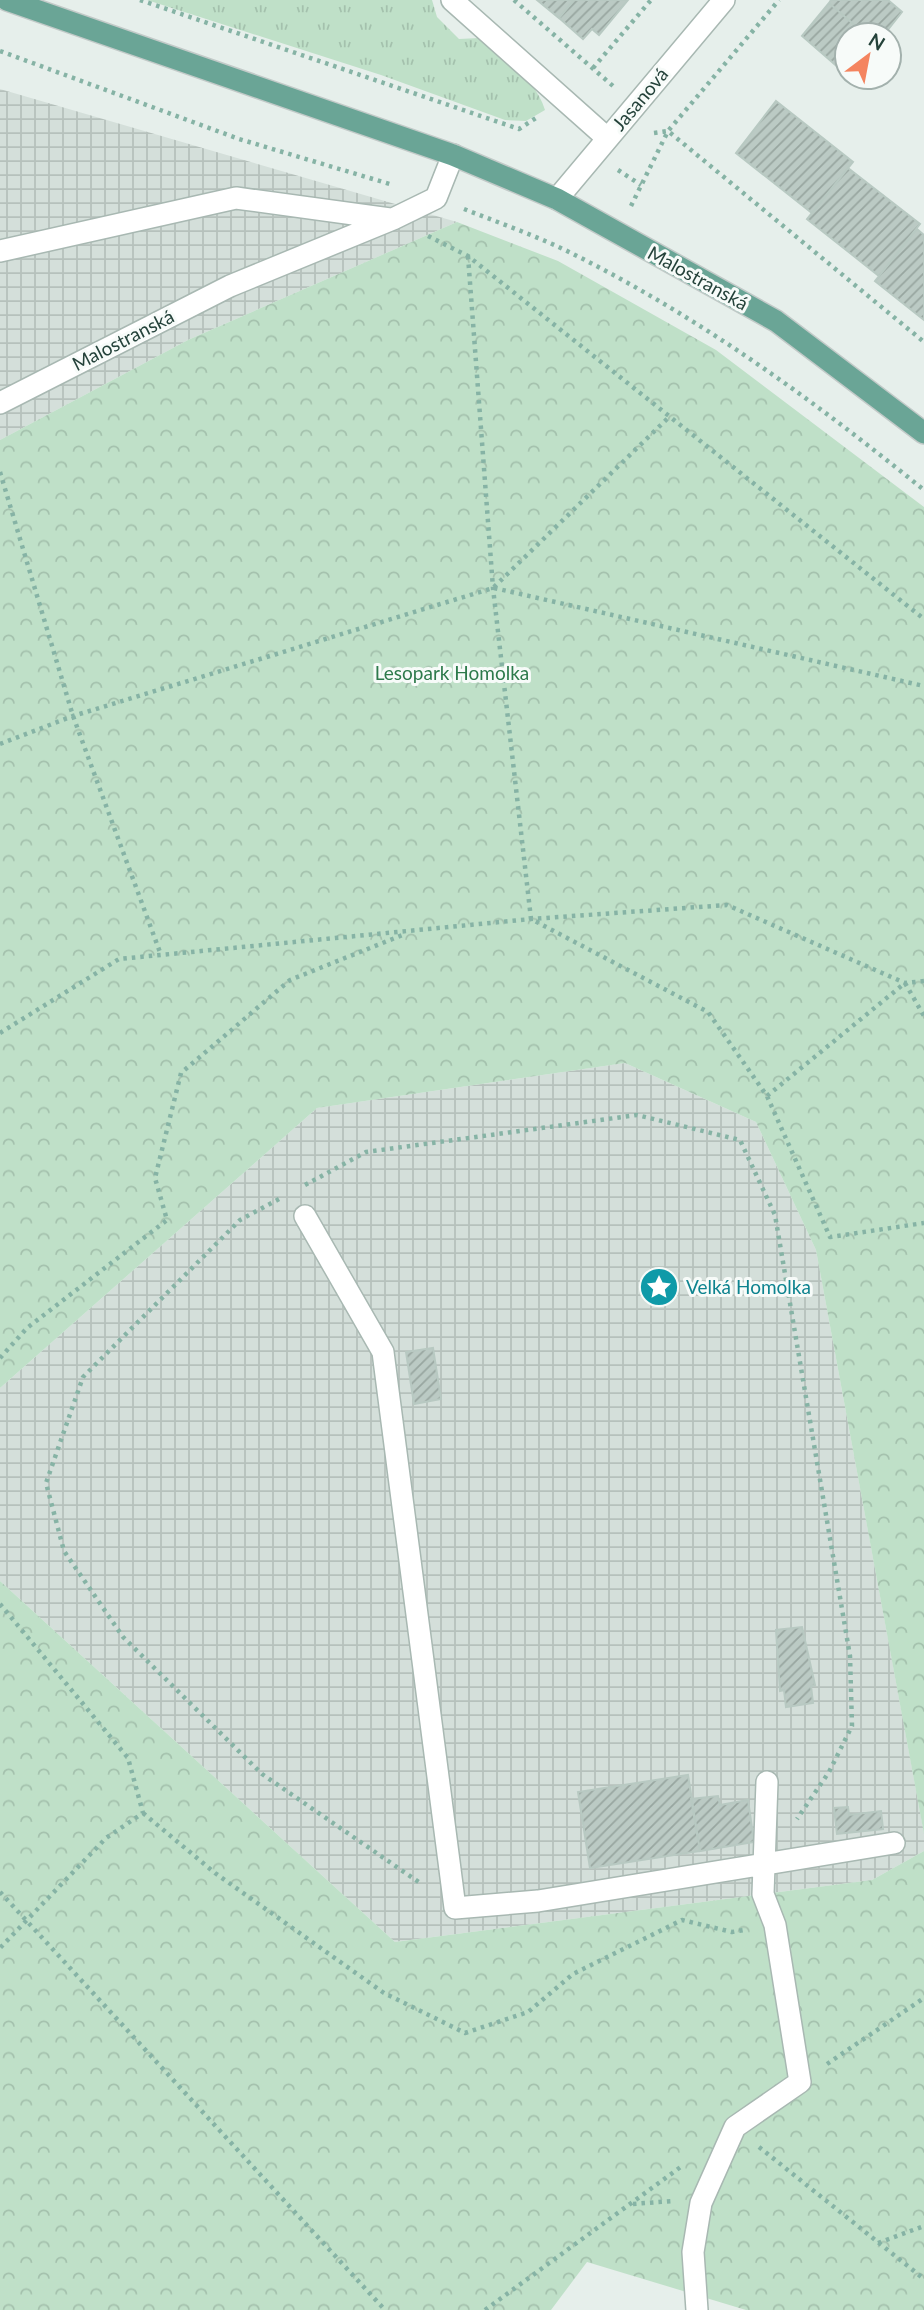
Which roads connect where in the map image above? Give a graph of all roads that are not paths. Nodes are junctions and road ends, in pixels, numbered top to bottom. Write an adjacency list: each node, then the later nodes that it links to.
1 (7, 0): 5 (main road, Malostranská)
2 (452, 0): 4 (street)
3 (724, 0): 4 (street, Jasanová)
4 (607, 138): 6 (street, Jasanová)
5 (453, 155): 6 (main road, Malostranská); 7 (street, Malostranská)
6 (557, 199): 10 (main road, Malostranská)
7 (393, 219): 8 (street); 9 (street, Malostranská)
8 (0, 251)
9 (0, 403)
10 (924, 433)
11 (305, 1216): 14 (street)
12 (767, 1782): 14 (street)
13 (894, 1843): 14 (street)
14 (764, 1867): 15 (street)
15 (697, 2310)

